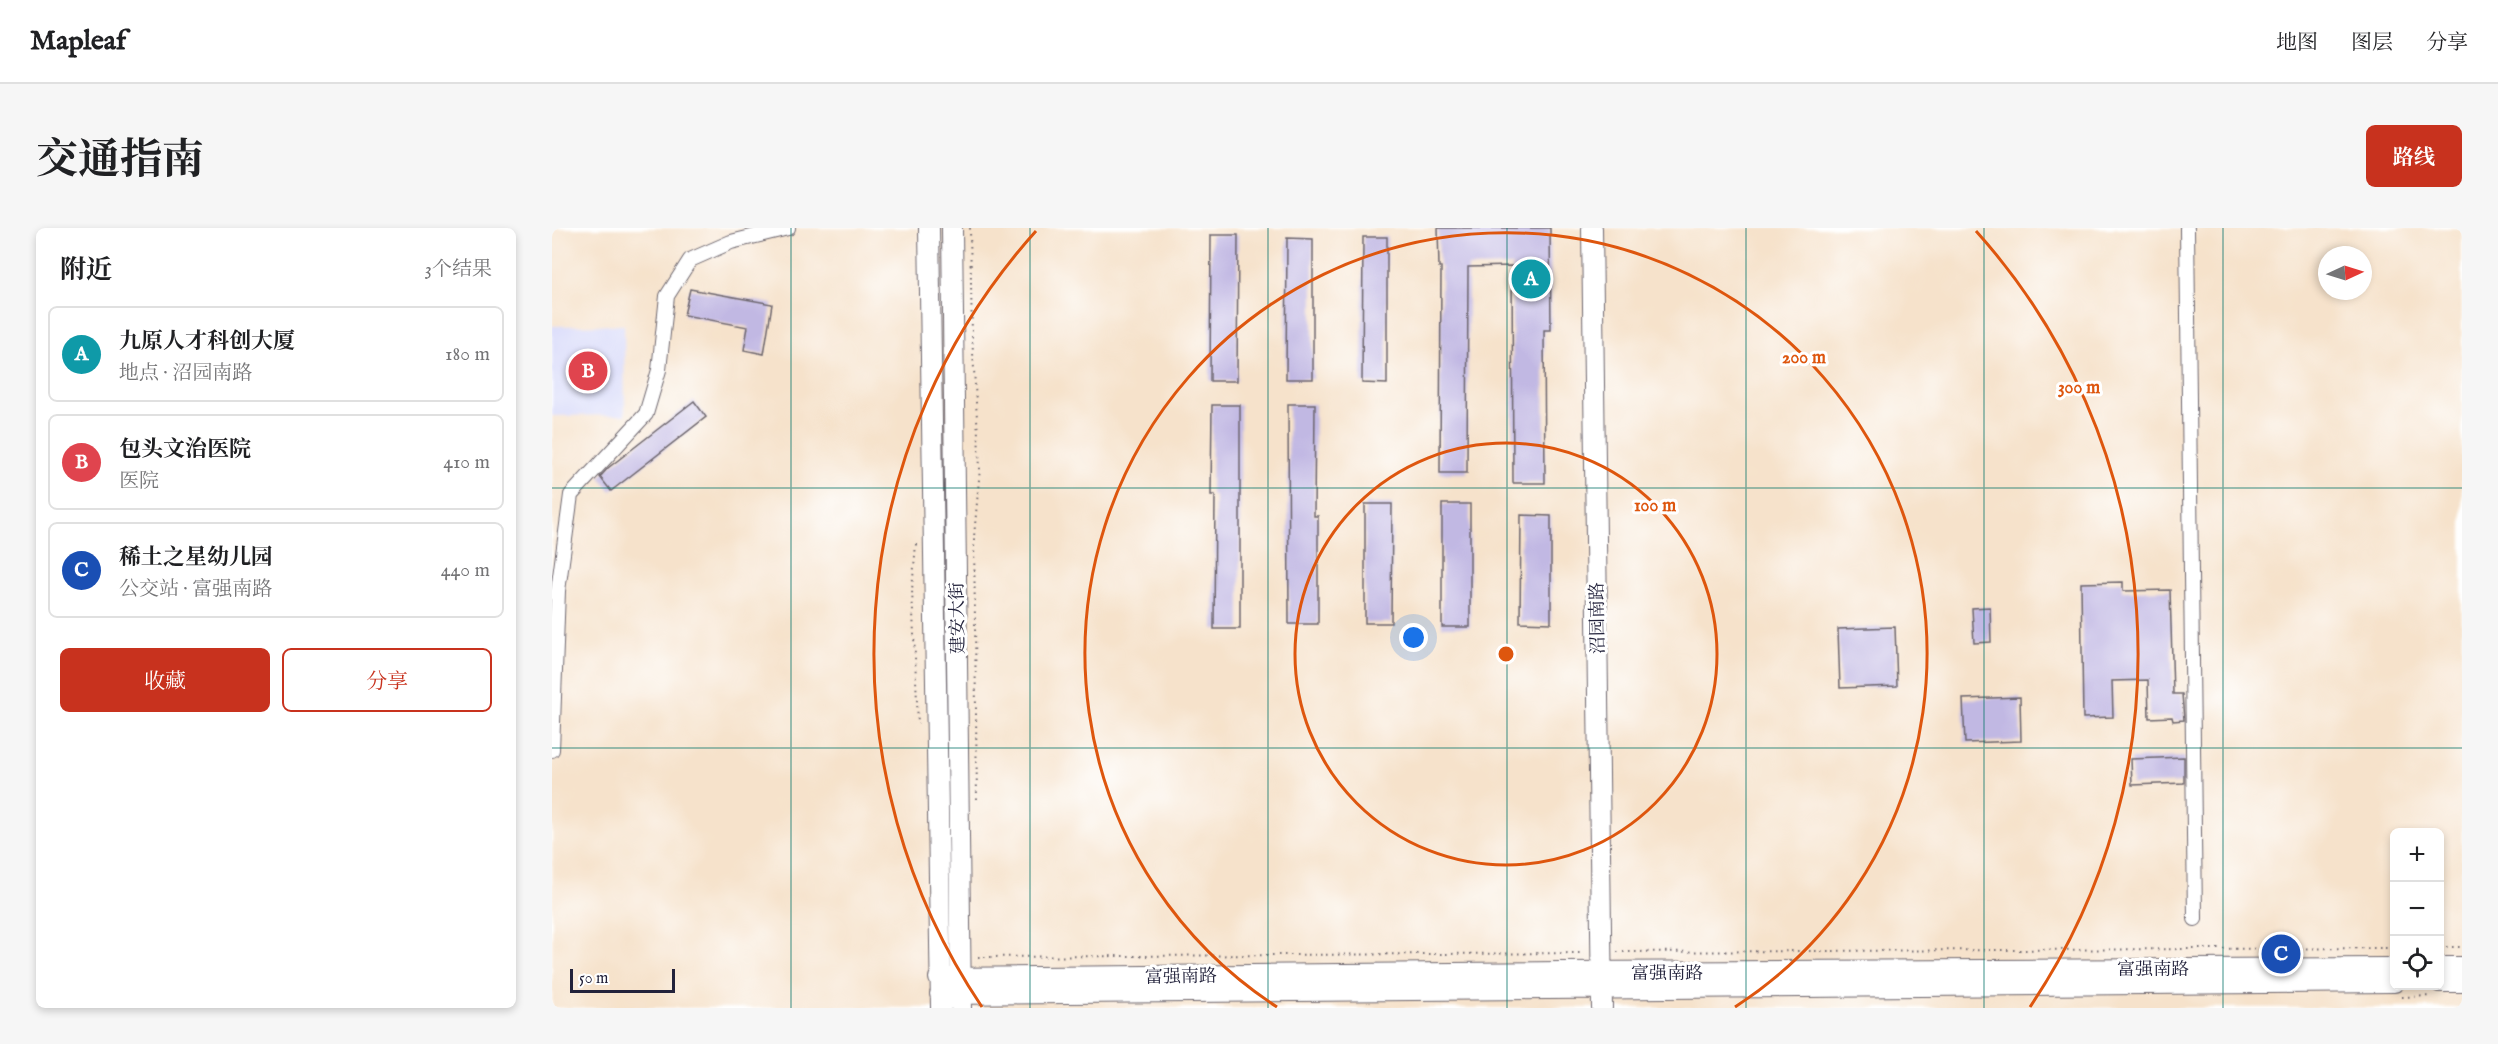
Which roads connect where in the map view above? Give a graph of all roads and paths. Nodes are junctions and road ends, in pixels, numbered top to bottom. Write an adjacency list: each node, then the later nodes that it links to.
1 (788, 228): 7 (street)
2 (929, 228): 22 (main road, 建安大街)
3 (952, 228): 14 (main road, 建安大街)
4 (970, 228): 8 (path)
5 (1592, 228): 13 (main road, 沼园南路)
6 (2187, 228): 9 (street)
7 (552, 750)
8 (977, 801)
9 (2195, 919)
10 (2444, 947): 11 (path)
11 (2462, 947)
12 (2390, 948): 13 (path)
13 (1602, 952): 14 (path); 18 (main road, 沼园南路)
14 (961, 957): 23 (main road, 建安大街)
15 (2444, 967): 16 (main road)
16 (2462, 967)
17 (2390, 968): 18 (main road, 富强南路)
18 (1602, 980): 19 (main road, 富强南路); 23 (main road, 富强南路); 24 (main road, 沼园南路)
19 (2390, 982)
20 (2444, 982): 21 (main road)
21 (2462, 982)
22 (940, 993): 23 (main road, 富强南路)
23 (961, 993)
24 (1602, 1008)

